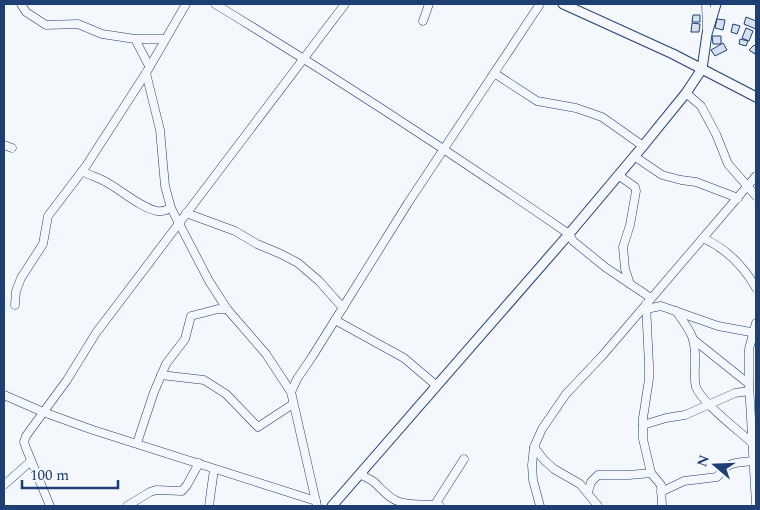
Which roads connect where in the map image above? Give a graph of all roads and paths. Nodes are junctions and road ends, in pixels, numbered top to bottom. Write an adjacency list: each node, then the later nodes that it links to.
1 (21, 4): 12 (street)
2 (186, 4): 13 (street)
3 (215, 4): 14 (street)
4 (345, 4): 14 (street)
5 (429, 4): 10 (street)
6 (540, 4): 17 (street)
7 (563, 4): 15 (main road)
8 (706, 4): 11 (street)
9 (716, 4): 11 (main road)
10 (423, 21)
11 (707, 34): 15 (main road)
12 (135, 39): 13 (street); 16 (street)
13 (165, 39): 16 (street)
14 (304, 58): 23 (street); 32 (street)
15 (702, 69): 18 (main road); 19 (main road)
16 (147, 70): 25 (street); 31 (street)
17 (494, 73): 21 (street); 23 (street)
18 (686, 93): 21 (main road); 28 (street)
19 (756, 97)
20 (4, 145): 22 (street)
21 (644, 146): 24 (main road)
22 (12, 148)
23 (444, 149): 34 (street); 40 (street)
24 (634, 156): 26 (main road); 30 (street)
25 (82, 171): 31 (street); 39 (street)
26 (618, 176): 34 (main road); 36 (street)
27 (756, 176): 28 (street)
28 (748, 186): 29 (street); 30 (street)
29 (756, 196)
30 (738, 198): 35 (street)
31 (172, 208): 33 (street)
32 (186, 213): 33 (street); 40 (street)
33 (179, 222): 41 (street); 54 (street)
34 (568, 234): 36 (street); 48 (main road)
35 (703, 238): 37 (street); 38 (street)
36 (630, 284): 38 (street)
37 (756, 288)
38 (647, 304): 42 (street); 55 (street); 58 (street)
39 (15, 306)
40 (343, 308): 43 (street)
41 (227, 309): 47 (street); 50 (street)
42 (676, 311): 45 (street); 46 (street)
43 (335, 320): 48 (street); 50 (street)
44 (756, 323): 45 (street)
45 (755, 333): 49 (street)
46 (694, 340): 49 (street); 53 (street)
47 (161, 375): 52 (street); 57 (street)
48 (438, 386): 65 (main road)
49 (749, 387): 53 (street); 56 (street)
50 (290, 392): 52 (street)
51 (4, 395): 54 (street)
52 (293, 404): 69 (street)
53 (710, 405): 55 (street); 56 (street)
54 (43, 412): 57 (street); 60 (street)
55 (643, 425): 64 (street)
56 (752, 442): 61 (street)
57 (137, 443): 62 (street)
58 (534, 447): 67 (street); 77 (street)
59 (464, 459): 76 (street)
60 (30, 461): 66 (street); 72 (street)
61 (753, 461): 68 (street); 70 (street)
62 (199, 463): 63 (street); 73 (street)
63 (214, 469): 69 (street); 74 (street)
64 (651, 473): 67 (street); 68 (street)
65 (360, 474): 71 (street); 75 (main road)
66 (4, 485)
67 (588, 492): 78 (street)
68 (661, 492): 79 (street)
69 (316, 504)
70 (756, 504)
71 (403, 505): 76 (street)
72 (50, 506)
73 (127, 506)
74 (209, 506)
75 (332, 506)
76 (436, 506)
77 (540, 506)
78 (598, 506)
79 (662, 506)

